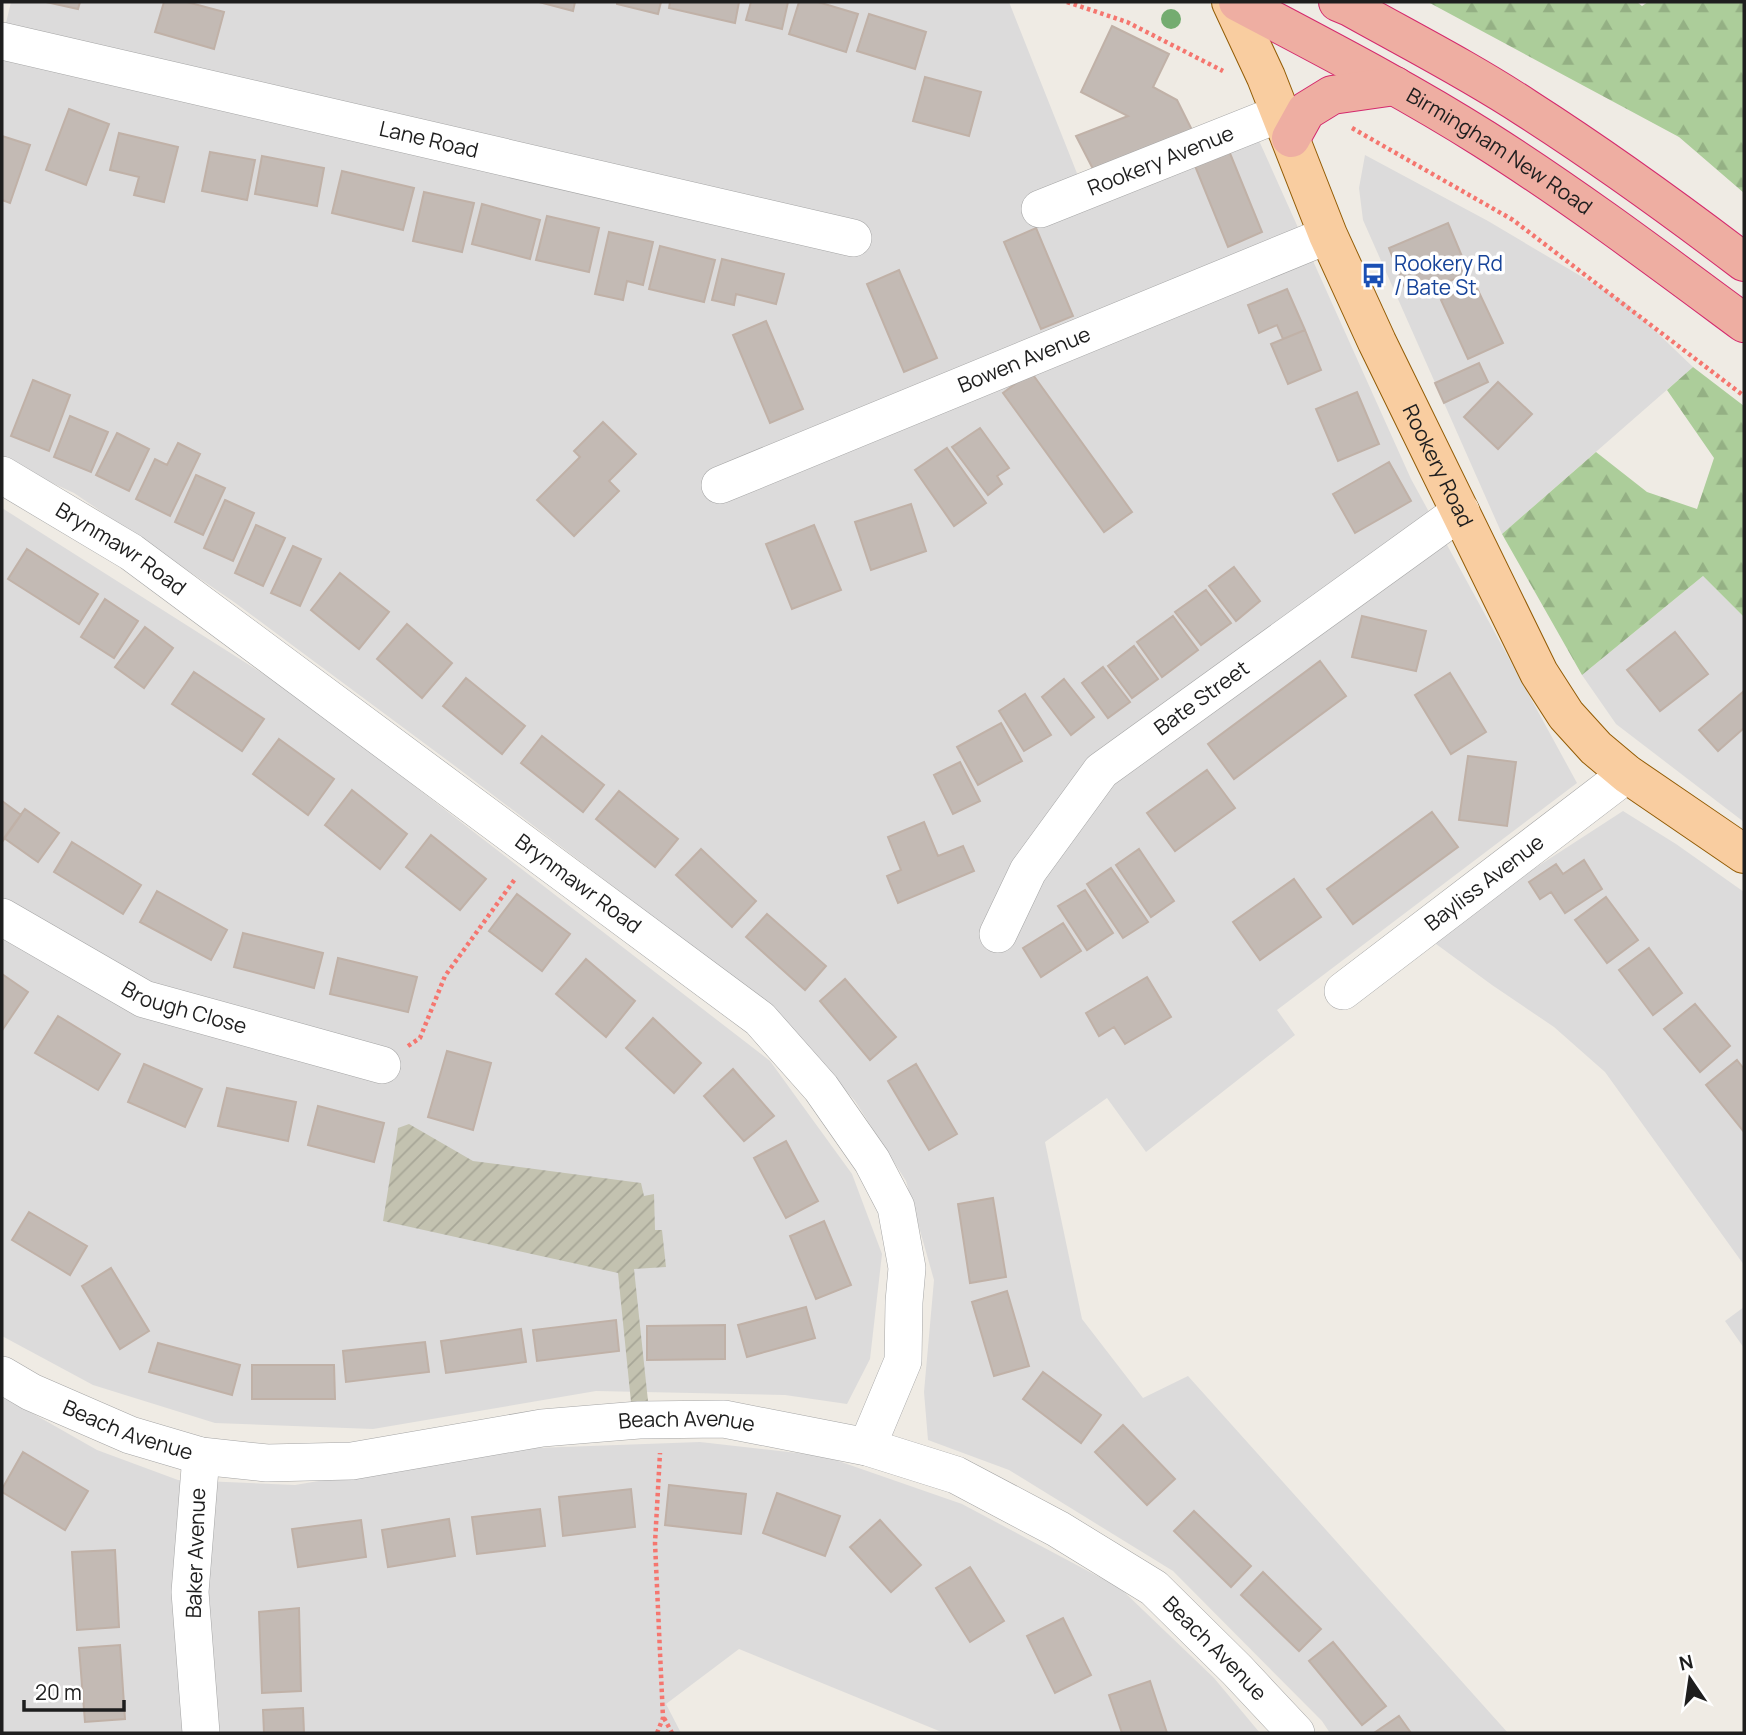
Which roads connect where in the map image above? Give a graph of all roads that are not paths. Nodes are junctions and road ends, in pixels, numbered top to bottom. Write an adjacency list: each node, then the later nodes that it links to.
1 (1231, 2): 6 (main road, Rookery Road)
2 (1238, 2): 5 (highway, Birmingham New Road)
3 (1338, 2): 10 (highway)
4 (2, 41): 9 (street, Lane Road)
5 (1395, 86): 6 (highway); 11 (highway, Birmingham New Road)
6 (1286, 126): 7 (street, Rookery Avenue); 8 (main road, Rookery Road)
7 (1040, 209)
8 (1328, 235): 13 (street, Bowen Avenue); 14 (main road, Rookery Road)
9 (853, 238)
10 (1744, 262)
11 (1744, 323)
12 (2, 475): 22 (street, Brynmawr Road)
13 (720, 485)
14 (1461, 511): 15 (main road, Rookery Road); 18 (street, Bate Street)
15 (1627, 774): 16 (main road, Rookery Road); 19 (street, Bayliss Avenue)
16 (1744, 854)
17 (2, 917): 20 (street, Brough Close)
18 (998, 934)
19 (1343, 991)
20 (382, 1065)
21 (2, 1374): 23 (street, Beach Avenue)
22 (867, 1447): 23 (street, Beach Avenue); 25 (street, Beach Avenue)
23 (201, 1456): 24 (street, Baker Avenue)
24 (201, 1733)
25 (1296, 1733)

